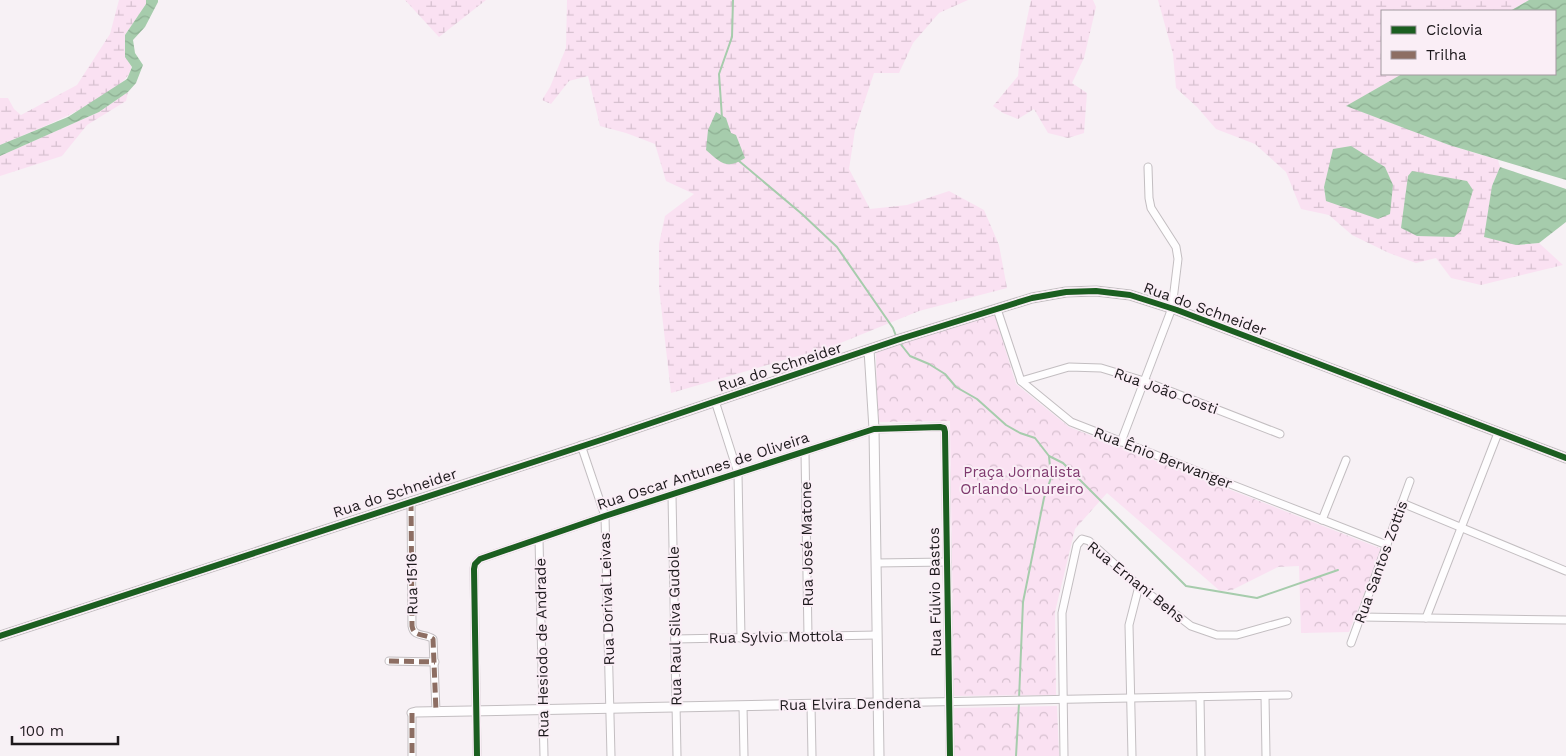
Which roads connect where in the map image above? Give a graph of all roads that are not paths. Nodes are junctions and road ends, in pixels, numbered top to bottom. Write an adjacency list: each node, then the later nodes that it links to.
1 (1148, 167): 2 (street)
2 (1172, 308): 3 (street, Rua do Schneider); 6 (street); 10 (street, Rua do Schneider)
3 (997, 309): 4 (street, Rua do Schneider); 5 (street)
4 (869, 350): 7 (street, Rua do Schneider); 9 (street)
5 (1021, 381): 6 (street, Rua João Costi); 12 (street, Rua Ênio Berwanger)
6 (1144, 381): 11 (street, Rua João Costi); 12 (street)
7 (715, 401): 13 (street, Rua do Schneider); 17 (street)
8 (944, 428): 9 (street, Rua Oscar Antunes de Oliveira); 27 (street, Rua Fúlvio Bastos)
9 (874, 429): 14 (street, Rua Oscar Antunes de Oliveira); 28 (street)
10 (1498, 433): 15 (street, Rua do Schneider); 24 (street)
11 (1280, 434)
12 (1121, 442): 23 (street, Rua Ênio Berwanger)
13 (581, 445): 20 (street, Rua do Schneider); 22 (street, Rua Dorival Leivas)
14 (805, 452): 17 (street, Rua Oscar Antunes de Oliveira); 37 (street, Rua José Matone)
15 (1566, 458)
16 (1346, 460): 23 (street)
17 (738, 473): 19 (street, Rua Oscar Antunes de Oliveira); 38 (street)
18 (1410, 481): 21 (street, Rua Santos Zottis)
19 (672, 495): 22 (street, Rua Oscar Antunes de Oliveira); 39 (street, Rua Raul Silva Gudole)
20 (411, 501): 36 (street, Rua do Schneider); 42 (street, Rua 1516)
21 (1402, 503): 24 (street); 26 (street, Rua Santos Zottis)
22 (605, 516): 25 (street, Rua Oscar Antunes de Oliveira); 53 (street, Rua Dorival Leivas)
23 (1322, 520): 26 (street, Rua Ênio Berwanger)
24 (1461, 527): 29 (street); 32 (street)
25 (539, 540): 54 (street, Rua Hesiodo de Andrade); 55 (street, Rua Oscar Antunes de Oliveira)
26 (1387, 545): 31 (street, Rua Santos Zottis)
27 (947, 562): 28 (street); 48 (street, Rua Fúlvio Bastos)
28 (876, 563): 35 (street)
29 (1566, 571)
30 (1139, 586): 34 (street, Rua Ernani Behs); 46 (street); 47 (street, Rua Ernani Behs)
31 (1360, 617): 32 (street); 40 (street, Rua Santos Zottis)
32 (1426, 618): 33 (street)
33 (1566, 620)
34 (1287, 622)
35 (877, 635): 37 (street, Rua Sylvio Mottola); 49 (street)
36 (0, 636)
37 (808, 636): 38 (street, Rua Sylvio Mottola)
38 (742, 638): 39 (street, Rua Sylvio Mottola)
39 (675, 639): 51 (street, Rua Raul Silva Gudole)
40 (1351, 643)
41 (389, 661): 42 (street)
42 (435, 662): 56 (street, Rua 1516)
43 (1266, 696): 44 (street, Rua Elvira Dendena); 45 (street, Rua Elvira Dendena); 70 (street)
44 (1288, 696)
45 (1200, 697): 46 (street, Rua Elvira Dendena); 69 (street)
46 (1131, 699): 47 (street, Rua Elvira Dendena); 68 (street)
47 (1062, 700): 48 (street, Rua Elvira Dendena); 67 (street, Rua Ernani Behs)
48 (949, 702): 49 (street, Rua Elvira Dendena); 66 (street, Rua Fúlvio Bastos)
49 (878, 703): 50 (street, Rua Elvira Dendena); 65 (street)
50 (810, 704): 52 (street, Rua Elvira Dendena); 64 (street)
51 (676, 706): 52 (street, Rua Elvira Dendena); 53 (street, Rua Elvira Dendena); 62 (street, Rua Raul Silva Gudole)
52 (743, 706): 63 (street)
53 (611, 707): 54 (street, Rua Elvira Dendena); 61 (street, Rua Dorival Leivas)
54 (544, 709): 55 (street, Rua Elvira Dendena); 60 (street, Rua Hesiodo de Andrade)
55 (476, 710): 56 (street, Rua Elvira Dendena); 59 (street)
56 (436, 711): 57 (street, Rua Elvira Dendena)
57 (412, 713): 58 (street)
58 (412, 756)
59 (477, 756)
60 (544, 756)
61 (611, 756)
62 (677, 756)
63 (744, 756)
64 (812, 756)
65 (879, 756)
66 (950, 756)
67 (1064, 756)
68 (1132, 756)
69 (1201, 756)
70 (1266, 756)

